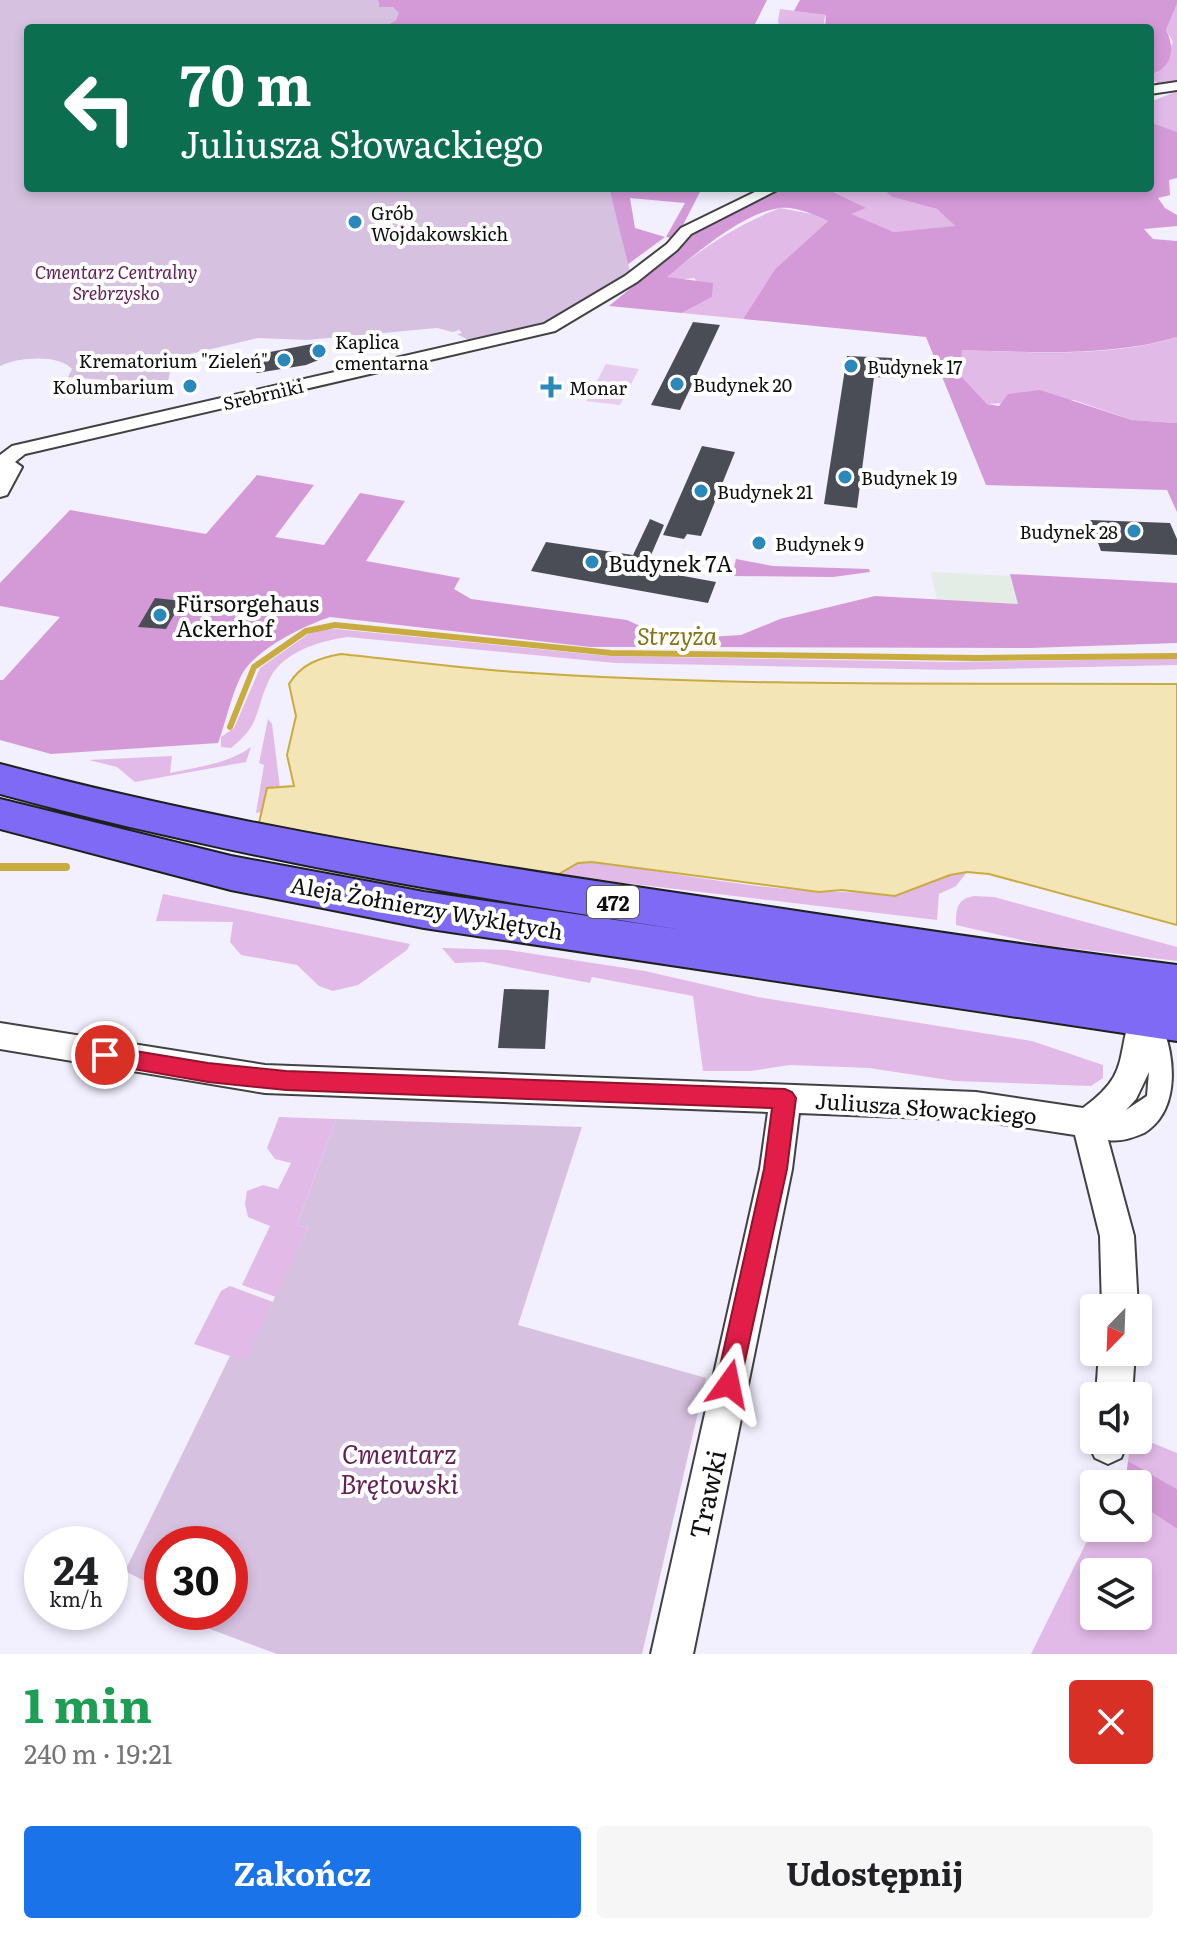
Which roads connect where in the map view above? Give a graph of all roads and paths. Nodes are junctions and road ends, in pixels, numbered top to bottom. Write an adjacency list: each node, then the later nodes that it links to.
1 (1177, 86): 2 (street)
2 (1154, 89)
3 (766, 192): 4 (street, Srebrniki)
4 (1, 463): 5 (street, Srebrniki)
5 (0, 491)
6 (0, 779): 8 (main road, Aleja Żołnierzy Wyklętych / 472)
7 (0, 814): 8 (main road, Aleja Żołnierzy Wyklętych / 472)
8 (1159, 1000): 11 (street, Juliusza Słowackiego)
9 (0, 1036): 10 (street, Juliusza Słowackiego)
10 (785, 1098): 11 (street, Juliusza Słowackiego); 13 (street, Trawki)
11 (1087, 1123): 12 (street)
12 (1121, 1294)
13 (672, 1654)

